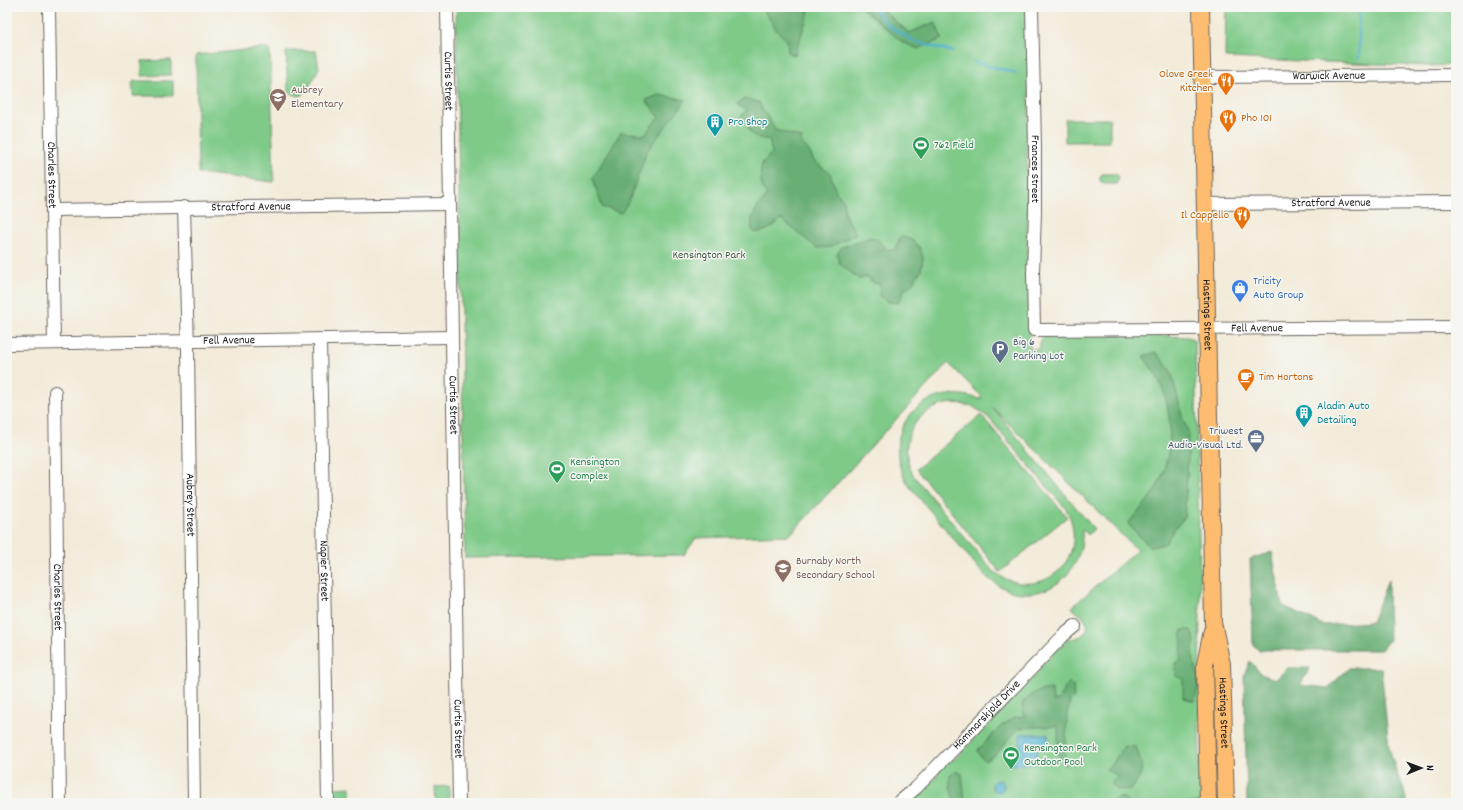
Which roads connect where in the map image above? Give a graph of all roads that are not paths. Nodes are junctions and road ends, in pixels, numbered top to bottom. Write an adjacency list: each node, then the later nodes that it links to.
1 (49, 7): 11 (street, Charles Street)
2 (446, 7): 8 (street, Curtis Street)
3 (1032, 7): 13 (street, Frances Street)
4 (1201, 7): 6 (main road, Hastings Street)
5 (1456, 75): 6 (street, Warwick Avenue)
6 (1202, 78): 9 (main road, Hastings Street)
7 (1456, 202): 9 (street, Stratford Avenue)
8 (449, 204): 10 (street, Stratford Avenue); 15 (street, Curtis Street)
9 (1205, 204): 14 (main road, Hastings Street)
10 (184, 207): 11 (street, Stratford Avenue); 17 (street, Aubrey Street)
11 (53, 210): 18 (street, Charles Street)
12 (1456, 328): 14 (street, Fell Avenue)
13 (1034, 330): 14 (street, Fell Avenue)
14 (1207, 330): 21 (main road, Hastings Street)
15 (451, 337): 16 (street, Fell Avenue); 26 (street, Curtis Street)
16 (320, 339): 17 (street, Fell Avenue); 25 (street, Napier Street)
17 (188, 341): 18 (street, Fell Avenue); 24 (street, Aubrey Street)
18 (54, 343): 19 (street, Fell Avenue)
19 (7, 344)
20 (55, 392): 23 (street, Charles Street)
21 (1213, 623): 28 (main road, Hastings Street); 29 (main road, Hastings Street)
22 (1075, 626): 27 (street, Hammarskjold Drive)
23 (60, 803)
24 (194, 803)
25 (328, 803)
26 (459, 803)
27 (898, 803)
28 (1208, 803)
29 (1226, 803)

